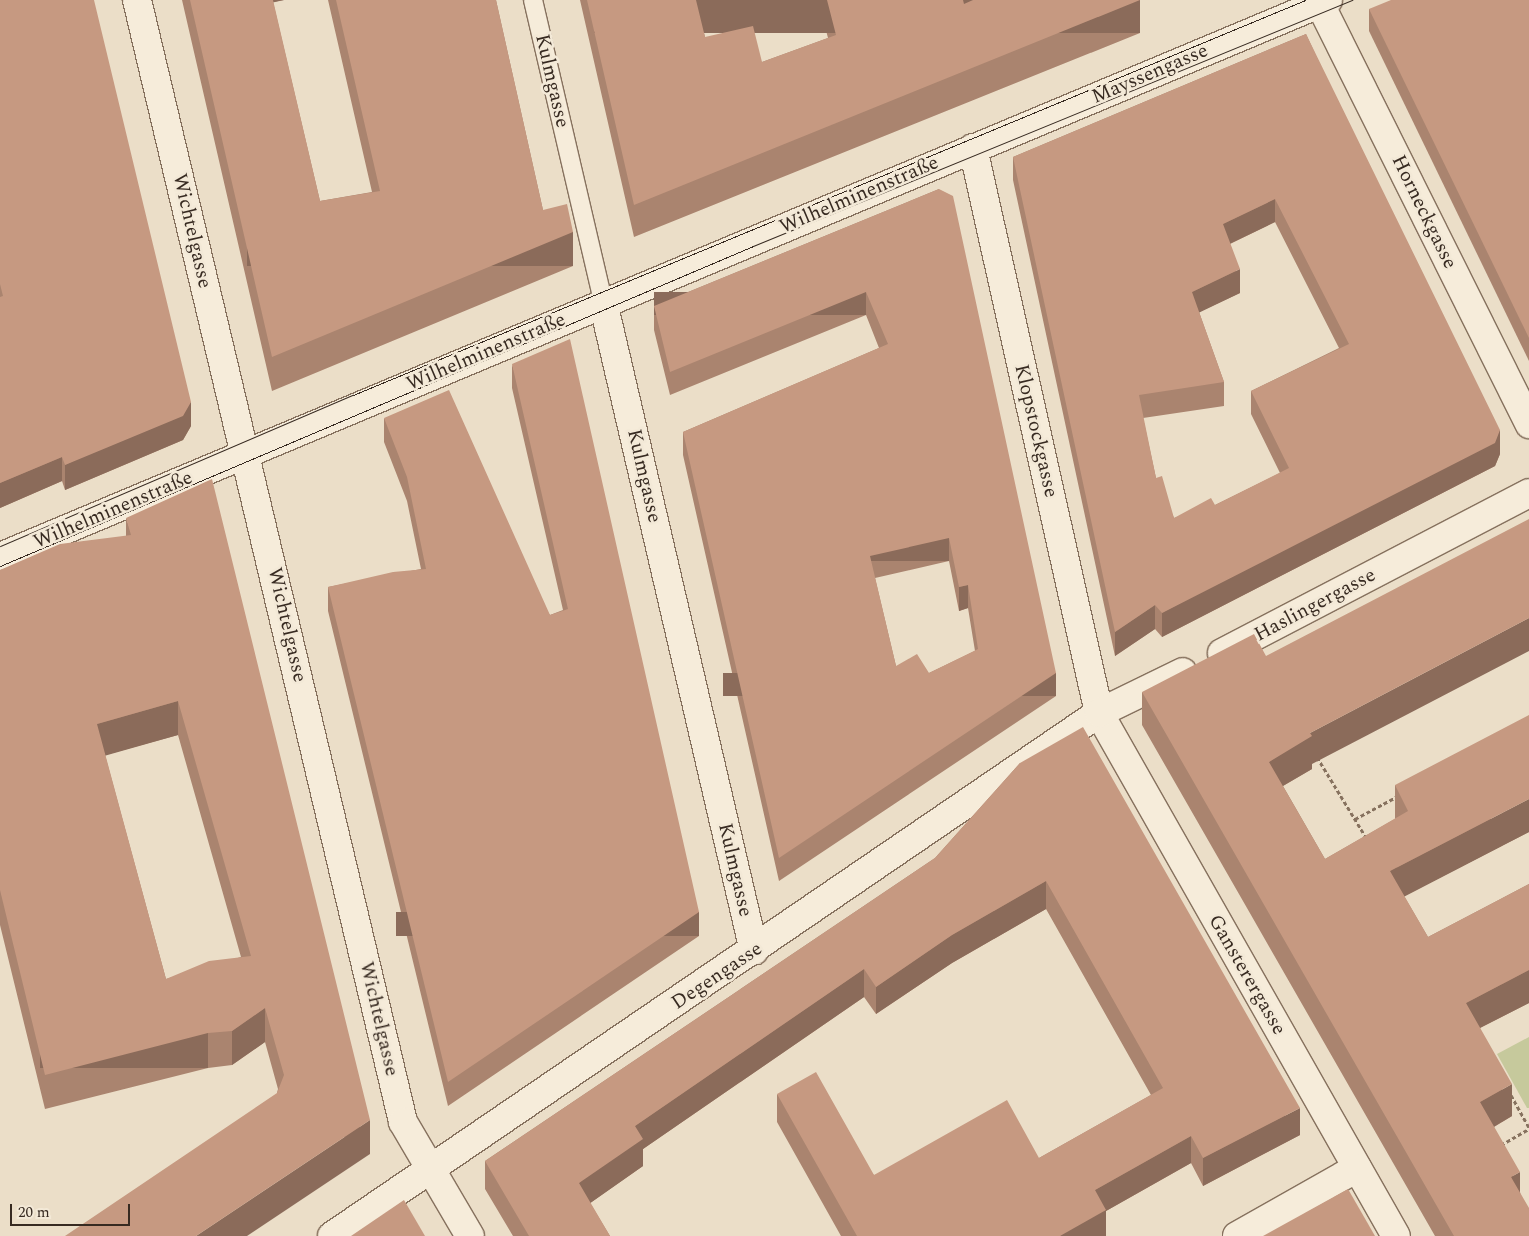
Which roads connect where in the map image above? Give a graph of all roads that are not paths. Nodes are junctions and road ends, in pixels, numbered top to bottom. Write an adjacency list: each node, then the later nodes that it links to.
1 (137, 0): 7 (street, Wichtelgasse)
2 (533, 0): 5 (lane, Kulmgasse)
3 (1322, 1): 4 (street, Mayssengasse); 6 (street, Horneckgasse)
4 (973, 148): 5 (street, Wilhelminenstraße); 10 (street, Klopstockgasse)
5 (603, 302): 7 (street, Wilhelminenstraße); 11 (street, Kulmgasse)
6 (1529, 424)
7 (246, 454): 9 (street, Wilhelminenstraße); 13 (street, Wichtelgasse)
8 (1529, 493): 10 (street, Haslingergasse)
9 (0, 557)
10 (1099, 713): 11 (street, Degengasse); 12 (street, Gansterergasse)
11 (754, 951): 13 (street, Degengasse)
12 (1357, 1168): 16 (street); 17 (street, Gansterergasse)
13 (431, 1171): 14 (street, Degengasse); 15 (street, Wichtelgasse)
14 (332, 1236)
15 (470, 1236)
16 (1237, 1236)
17 (1396, 1236)

